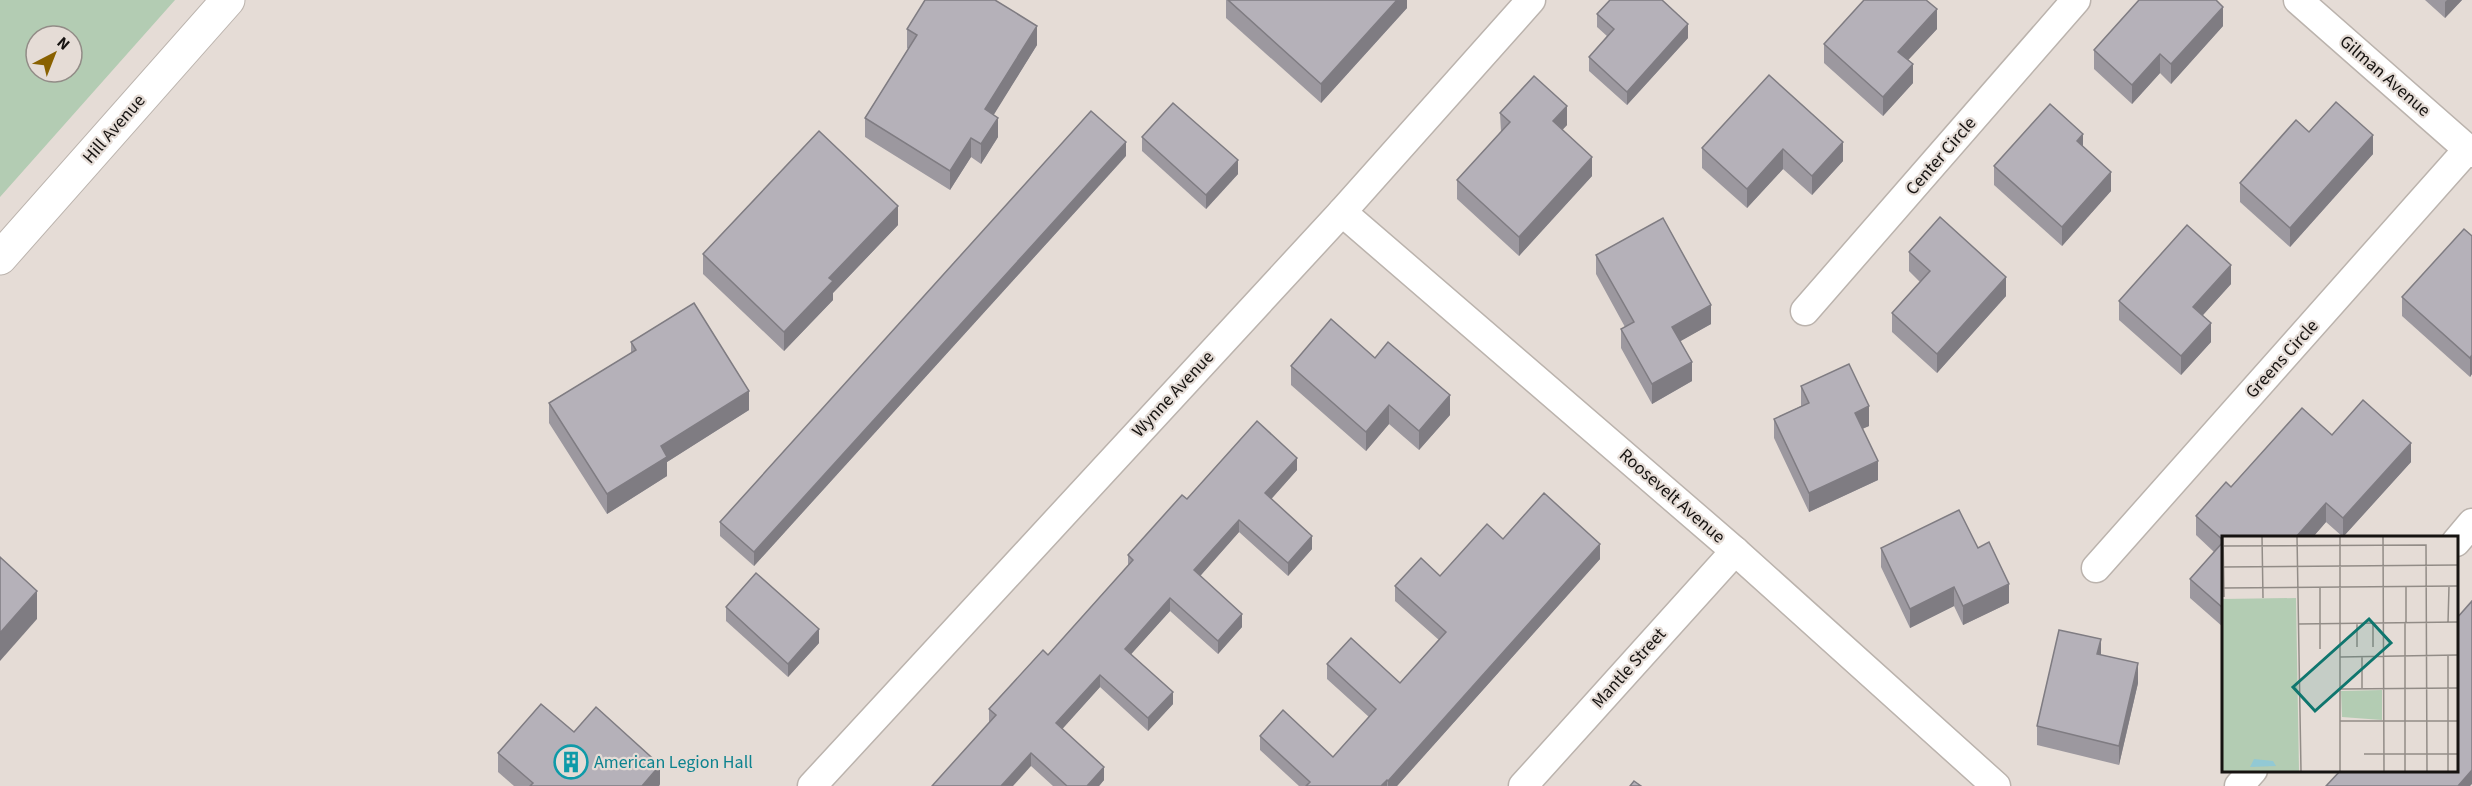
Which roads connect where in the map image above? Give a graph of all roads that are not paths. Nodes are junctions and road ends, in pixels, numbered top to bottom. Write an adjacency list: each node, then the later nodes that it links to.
1 (228, 0): 7 (street, Hill Avenue)
2 (1531, 0): 6 (street, Wynne Avenue)
3 (2076, 0): 8 (street, Center Circle)
4 (2298, 0): 5 (street, Gilman Avenue)
5 (2470, 151): 12 (street, Greens Circle)
6 (1342, 212): 11 (street, Roosevelt Avenue); 14 (street, Wynne Avenue)
7 (0, 258)
8 (1805, 311)
9 (2472, 523): 10 (street)
10 (2457, 541)
11 (1735, 551): 15 (street, Mantle Street); 16 (street, Roosevelt Avenue)
12 (2096, 568)
13 (2252, 771): 17 (street)
14 (818, 784)
15 (1523, 786)
16 (1996, 786)
17 (2239, 786)

